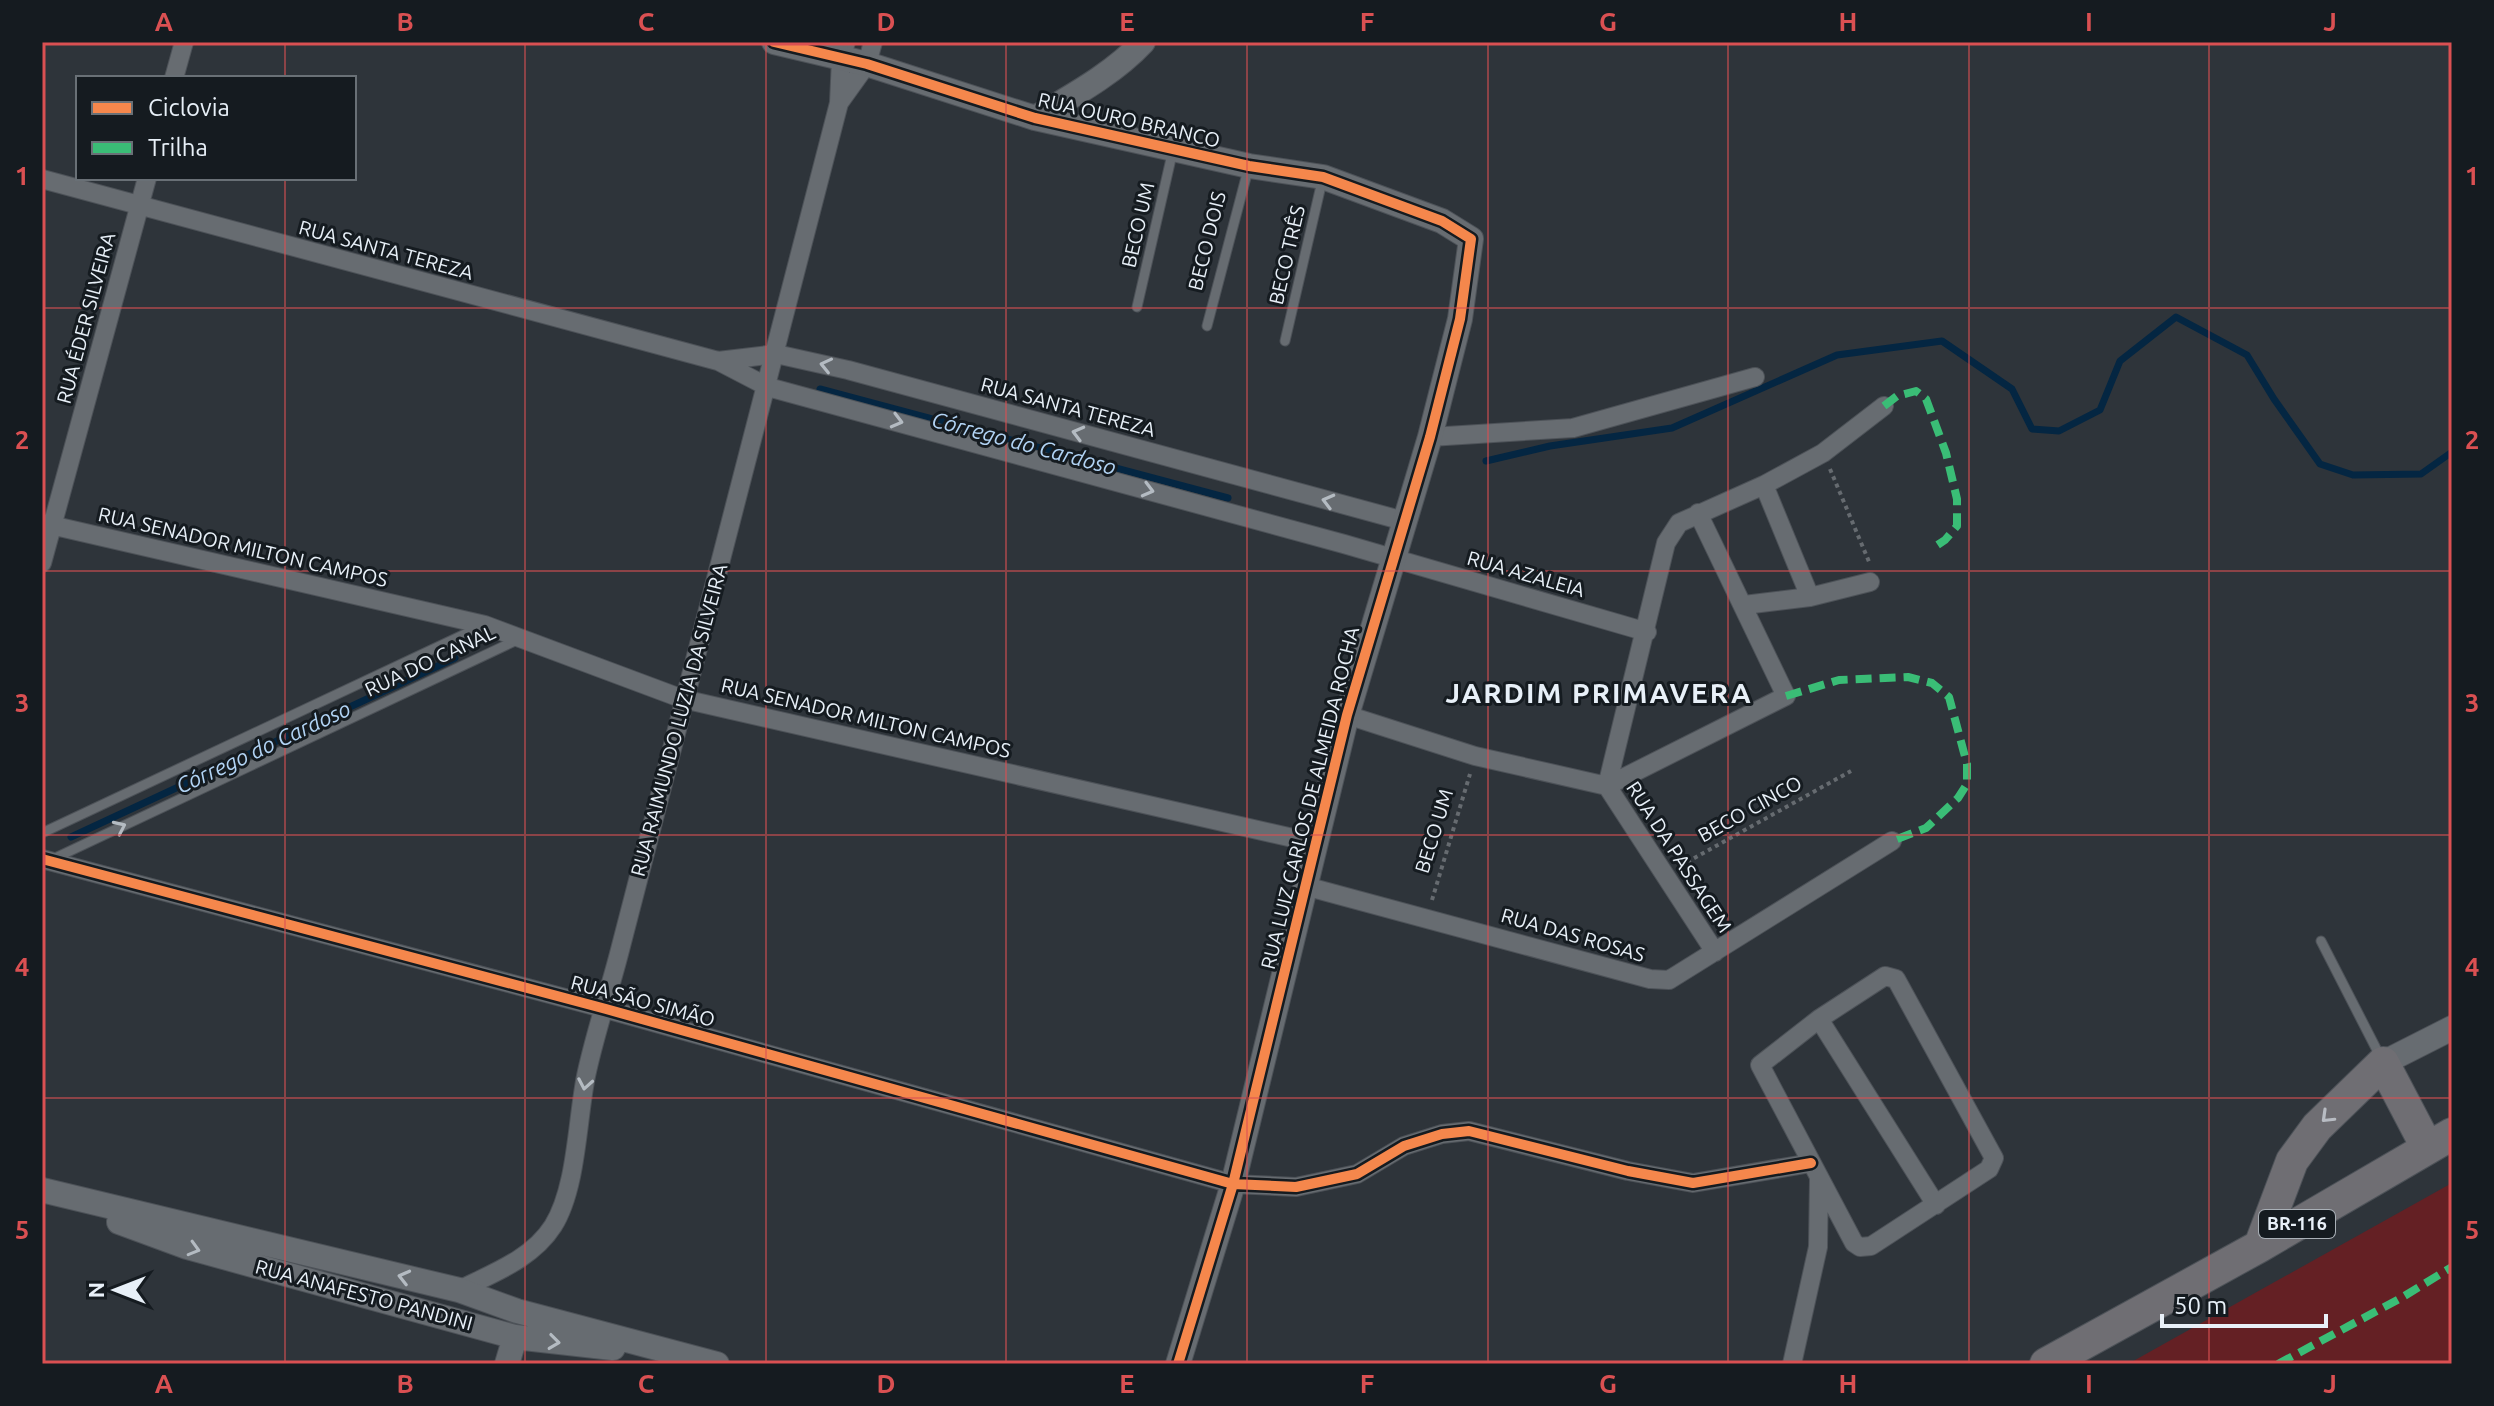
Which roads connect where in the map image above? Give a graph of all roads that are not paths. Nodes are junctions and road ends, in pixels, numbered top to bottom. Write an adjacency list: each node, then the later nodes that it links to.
1 (184, 42): 6 (street)
2 (774, 42): 4 (street, RUA OURO BRANCO)
3 (1143, 42): 8 (street)
4 (844, 50): 5 (street, RUA OURO BRANCO); 7 (street, RUA RAIMUNDO LUZIA DA SILVEIRA)
5 (870, 53): 7 (street, RUA RAIMUNDO LUZIA DA SILVEIRA); 8 (street, RUA OURO BRANCO)
6 (175, 76)
7 (839, 103): 19 (street, RUA RAIMUNDO LUZIA DA SILVEIRA)
8 (1035, 118): 9 (street, RUA OURO BRANCO)
9 (1173, 150): 10 (street, RUA OURO BRANCO); 16 (lane, BECO UM)
10 (1249, 166): 11 (street, RUA OURO BRANCO); 17 (lane, BECO DOIS)
11 (1323, 177): 15 (street, RUA OURO BRANCO); 18 (lane, BECO TRÊS)
12 (42, 179): 14 (street, RUA SANTA TEREZA)
13 (146, 180): 14 (street, RUA ÉDER SILVEIRA)
14 (139, 207): 20 (street, RUA SANTA TEREZA); 28 (street, RUA ÉDER SILVEIRA)
15 (1471, 239): 24 (street, RUA LUIZ CARLOS DE ALMEIDA ROCHA)
16 (1137, 307)
17 (1207, 326)
18 (1285, 341)
19 (776, 354): 20 (street, RUA SANTA TEREZA); 22 (street, RUA RAIMUNDO LUZIA DA SILVEIRA); 27 (street, RUA SANTA TEREZA, one-way to 19)
20 (718, 361): 22 (street, RUA SANTA TEREZA)
21 (1755, 377): 24 (street)
22 (768, 387): 29 (street, RUA SANTA TEREZA, one-way to 29); 37 (street, RUA RAIMUNDO LUZIA DA SILVEIRA)
23 (1884, 406): 25 (street)
24 (1430, 437): 27 (street, RUA LUIZ CARLOS DE ALMEIDA ROCHA)
25 (1764, 485): 26 (street); 32 (street)
26 (1698, 513): 33 (street); 35 (street)
27 (1404, 521): 29 (street, RUA LUIZ CARLOS DE ALMEIDA ROCHA)
28 (47, 524): 30 (street, RUA ÉDER SILVEIRA); 34 (street, RUA SENADOR MILTON CAMPOS)
29 (1392, 558): 35 (street, RUA AZALEIA); 38 (street, RUA LUIZ CARLOS DE ALMEIDA ROCHA)
30 (42, 563)
31 (1870, 582): 32 (street)
32 (1810, 597): 33 (street)
33 (1744, 605): 39 (street)
34 (485, 625): 36 (street, RUA SENADOR MILTON CAMPOS); 40 (lane, RUA DO CANAL)
35 (1647, 632): 39 (street)
36 (522, 637): 37 (street, RUA SENADOR MILTON CAMPOS); 43 (lane, RUA DO CANAL, one-way to 36)
37 (683, 699): 42 (street, RUA SENADOR MILTON CAMPOS); 47 (street, RUA RAIMUNDO LUZIA DA SILVEIRA)
38 (1347, 715): 39 (street); 42 (street, RUA LUIZ CARLOS DE ALMEIDA ROCHA)
39 (1607, 786): 46 (street, RUA DA PASSAGEM)
40 (42, 833)
41 (1892, 841): 46 (street, RUA DAS ROSAS)
42 (1315, 843): 44 (street, RUA LUIZ CARLOS DE ALMEIDA ROCHA)
43 (46, 860): 47 (street, RUA SÃO SIMÃO)
44 (1305, 886): 46 (street, RUA DAS ROSAS); 53 (street, RUA LUIZ CARLOS DE ALMEIDA ROCHA)
45 (2321, 941): 50 (lane)
46 (1715, 952)
47 (606, 1009): 53 (street, RUA SÃO SIMÃO); 57 (street, RUA RAIMUNDO LUZIA DA SILVEIRA, one-way to 57)
48 (1819, 1019): 52 (street); 55 (street); 55 (street)
49 (2452, 1028): 50 (street)
50 (2383, 1063): 51 (highway); 56 (highway, one-way to 56)
51 (2440, 1141): 56 (highway, BR-116)
52 (1815, 1170): 53 (street, RUA SÃO SIMÃO); 55 (street); 62 (street)
53 (1233, 1184): 61 (street, RUA LUIZ CARLOS DE ALMEIDA ROCHA)
54 (42, 1192): 57 (street, RUA ANAFESTO PANDINI, one-way to 54); 58 (street, RUA ANAFESTO PANDINI, one-way to 58)
55 (1936, 1205)
56 (2260, 1246): 63 (highway, BR-116)
57 (459, 1290): 59 (street, RUA ANAFESTO PANDINI)
58 (515, 1337): 59 (street, RUA ANAFESTO PANDINI, one-way to 59); 60 (street)
59 (706, 1361)
60 (507, 1364)
61 (1178, 1364)
62 (1792, 1364)
63 (2046, 1364)

